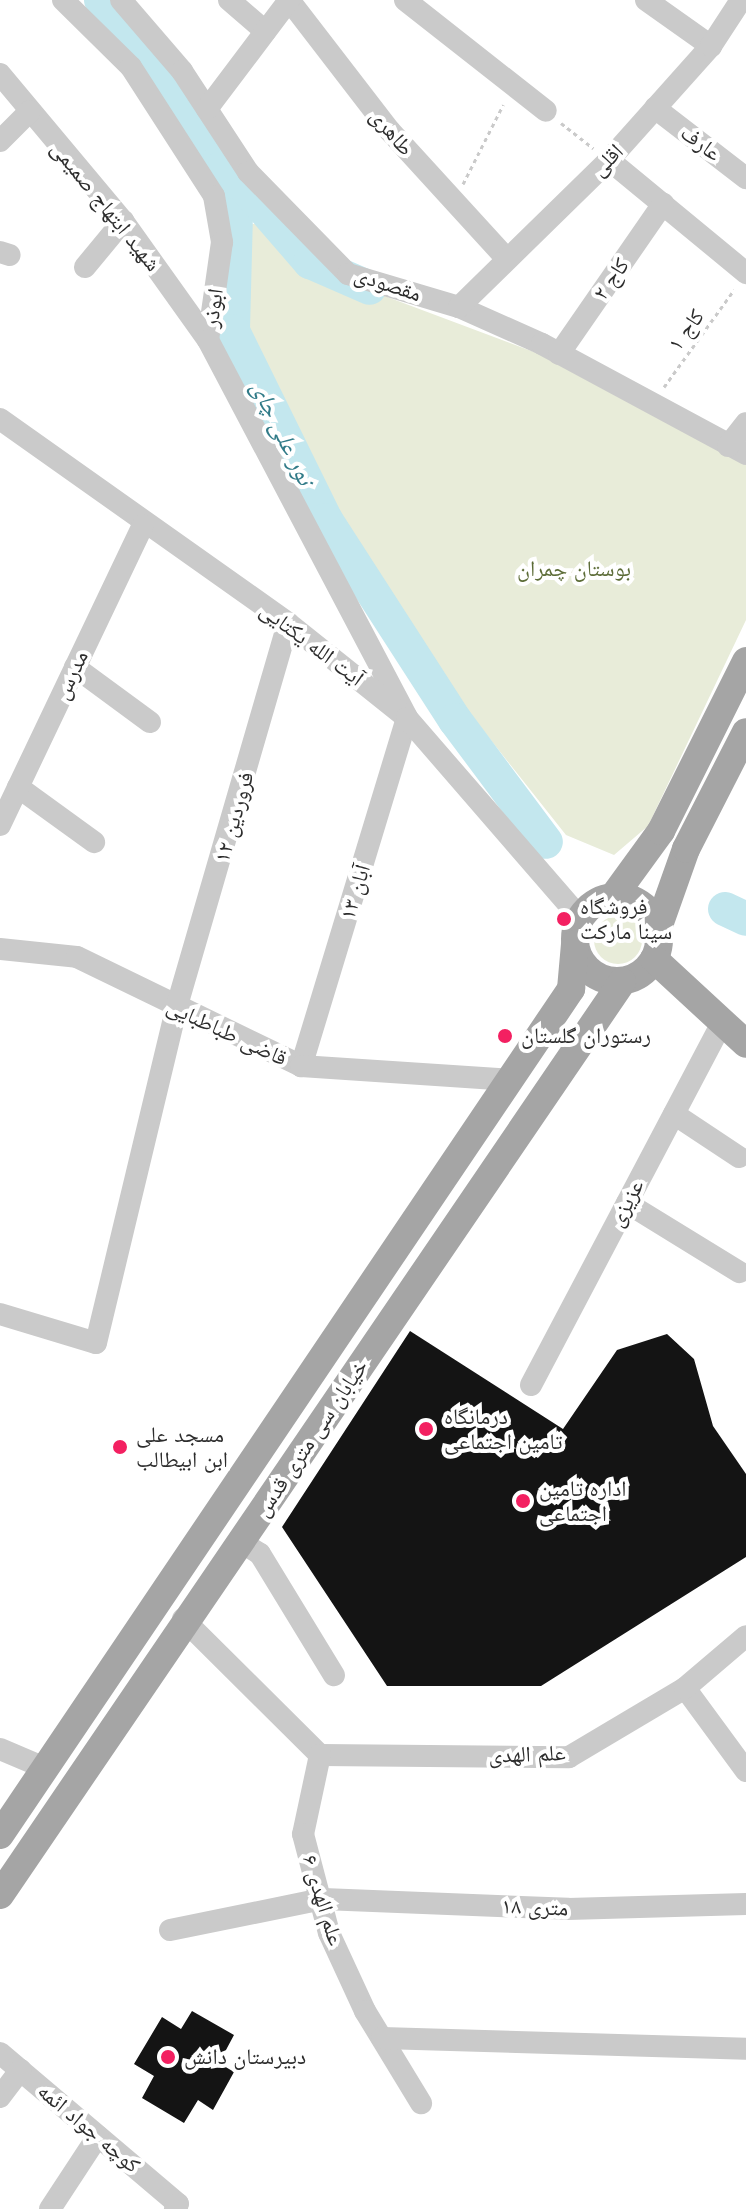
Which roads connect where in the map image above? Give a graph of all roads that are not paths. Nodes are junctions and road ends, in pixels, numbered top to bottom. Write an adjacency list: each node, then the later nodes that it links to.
1 (63, 0): 24 (street, ابوذر)
2 (121, 0): 12 (street, مقصودی)
3 (229, 0): 8 (street)
4 (289, 0): 8 (street); 20 (street, طاهری)
5 (405, 0): 14 (street)
6 (646, 0): 9 (street)
7 (741, 0): 9 (street, اقلی)
8 (265, 31): 12 (street)
9 (711, 46): 11 (street, اقلی)
10 (0, 74): 13 (street, شهید ابتهاج صمیمی)
11 (655, 108): 16 (street, اقلی); 17 (street, عارف)
12 (207, 109): 23 (street, مقصودی)
13 (30, 111): 15 (street); 19 (street, شهید ابتهاج صمیمی)
14 (546, 111)
15 (0, 141)
16 (609, 160): 18 (street); 20 (street, اقلی)
17 (746, 178)
18 (663, 204): 22 (street); 25 (street, کاج ۲)
19 (123, 221): 21 (street); 24 (street, شهید ابتهاج صمیمی)
20 (504, 256): 23 (street, اقلی)
21 (85, 267)
22 (742, 279)
23 (459, 307): 25 (street, مقصودی)
24 (208, 340): 33 (street, ابوذر)
25 (559, 354): 28 (street, مقصودی)
26 (746, 423): 28 (street)
27 (2, 424): 29 (street, آیت الله یکتایی)
28 (737, 450)
29 (143, 525): 30 (street, آیت الله یکتایی); 32 (street, مدرس)
30 (288, 623): 33 (street, آیت الله یکتایی); 45 (street, ۱۲ فروردین)
31 (746, 661): 39 (main road)
32 (75, 667): 34 (street); 36 (street, مدرس)
33 (407, 718): 41 (street, آیت الله یکتایی); 48 (street, ۱۳ آبان)
34 (150, 722)
35 (746, 732): 40 (main road)
36 (18, 787): 37 (street, مدرس); 38 (street)
37 (0, 825)
38 (94, 842)
39 (613, 897): 40 (main road); 41 (main road)
40 (658, 928): 43 (main road)
41 (578, 931): 44 (main road); 49 (main road, خیابان سی متری قدس)
42 (0, 949): 45 (street, قاضی طباطبایی)
43 (654, 959): 44 (main road); 46 (main road)
44 (622, 982): 57 (main road, خیابان سی متری قدس)
45 (176, 1009): 48 (street, قاضی طباطبایی); 54 (street, ۱۲ فروردین)
46 (722, 1022): 47 (main road); 50 (street, عزیزی)
47 (746, 1044)
48 (301, 1066): 49 (street, قاضی طباطبایی)
49 (513, 1080): 56 (main road, خیابان سی متری قدس)
50 (674, 1114): 51 (street); 52 (street, عزیزی)
51 (739, 1157)
52 (627, 1203): 53 (street); 55 (street, عزیزی)
53 (739, 1272)
54 (0, 1314)
55 (531, 1385)
56 (262, 1451): 57 (main road); 65 (main road, خیابان سی متری قدس)
57 (289, 1471): 58 (main road, خیابان سی متری قدس)
58 (241, 1542): 59 (main road, خیابان سی متری قدس); 61 (street)
59 (183, 1619): 64 (street); 68 (main road, خیابان سی متری قدس)
60 (746, 1636): 62 (street, علم الهدی)
61 (334, 1675)
62 (685, 1688): 64 (street, علم الهدی); 66 (street)
63 (0, 1749): 65 (street)
64 (320, 1755): 69 (street, علم الهدی ۶)
65 (45, 1768): 67 (main road, خیابان سی متری قدس)
66 (746, 1771)
67 (0, 1835)
68 (0, 1895)
69 (323, 1899): 70 (street, ۱۸ متری); 71 (street, ۱۸ متری); 72 (street, علم الهدی ۶)
70 (746, 1904)
71 (170, 1930)
72 (382, 2038): 73 (street); 77 (street, علم الهدی ۶)
73 (746, 2049)
74 (0, 2053): 75 (street, کوچه جواد ائمه)
75 (20, 2070): 76 (street); 78 (street, کوچه جواد ائمه)
76 (0, 2097)
77 (421, 2103)
78 (98, 2136): 79 (street, کوچه جواد ائمه); 80 (street)
79 (177, 2207)
80 (50, 2209)

